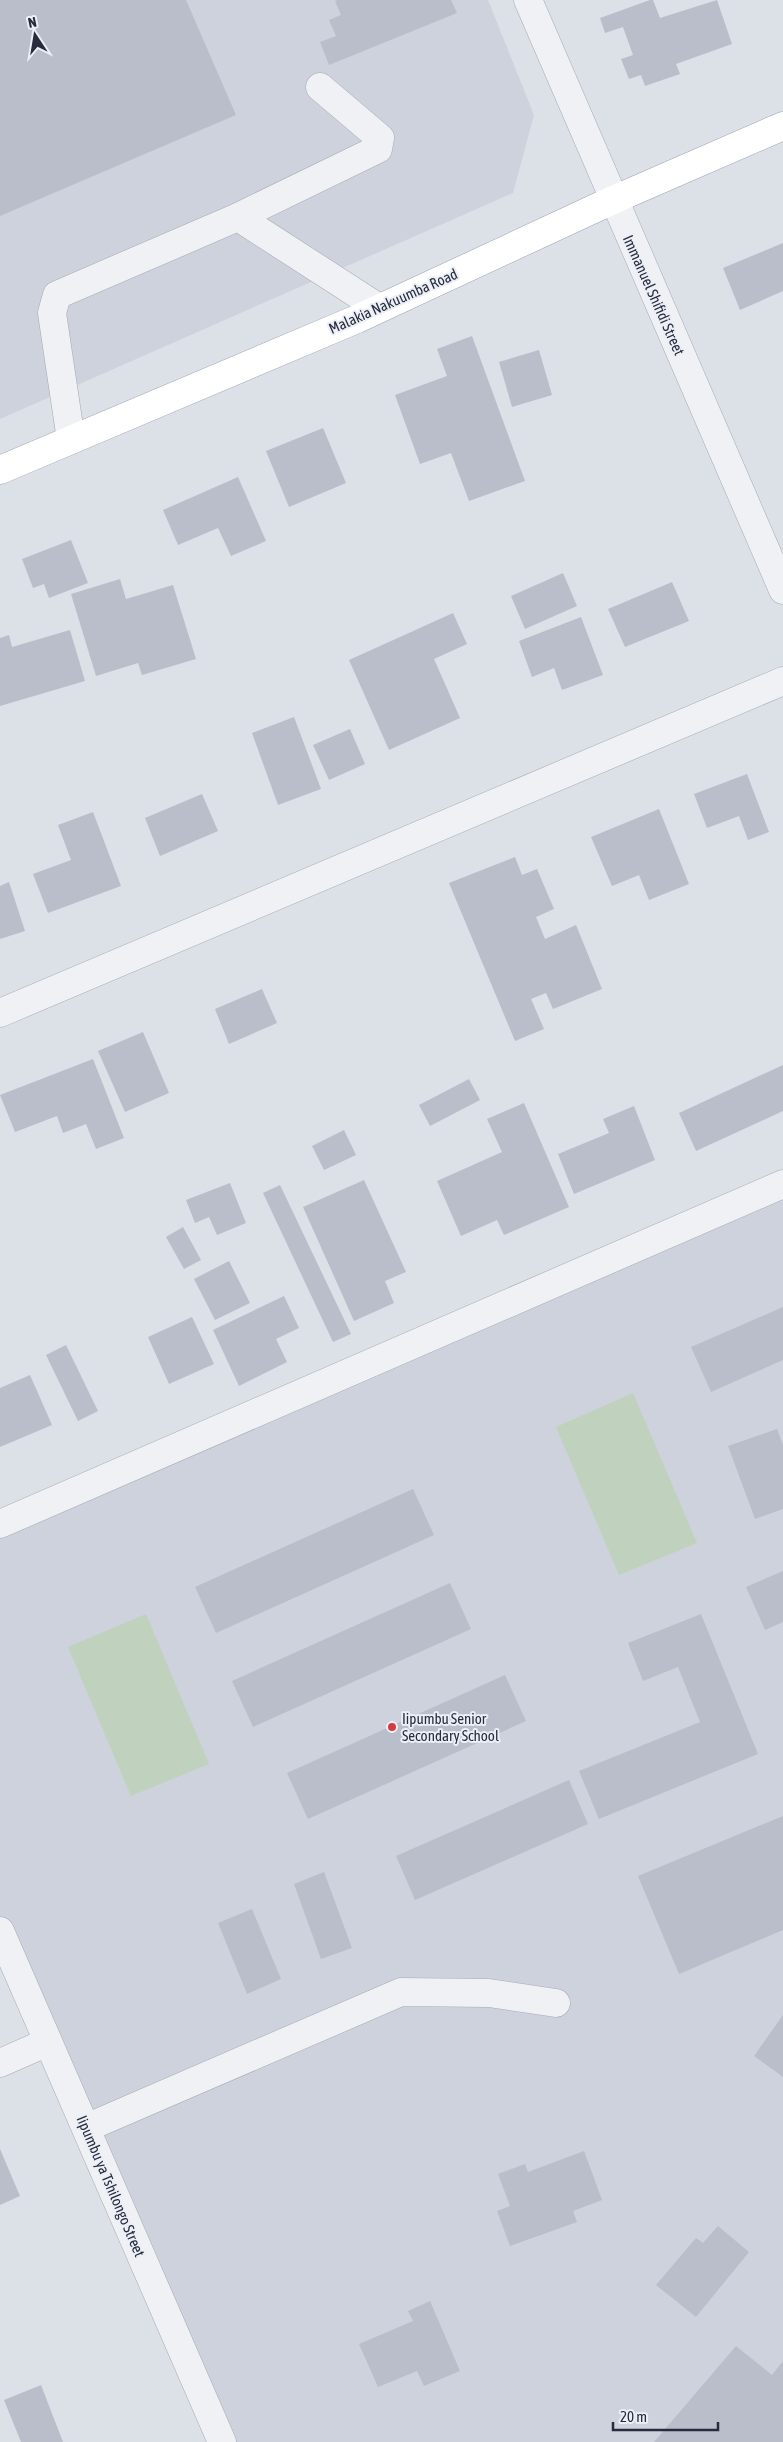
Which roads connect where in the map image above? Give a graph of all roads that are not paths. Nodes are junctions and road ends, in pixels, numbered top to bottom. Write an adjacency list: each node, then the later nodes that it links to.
1 (528, 0): 4 (street, Immanuel Shifidi Street)
2 (320, 87): 5 (street)
3 (783, 126): 4 (main road, Malakia Nakuumba Road)
4 (613, 200): 6 (main road, Malakia Nakuumba Road); 9 (street, Immanuel Shifidi Street)
5 (238, 217): 6 (street); 7 (street)
6 (379, 308): 7 (main road, Malakia Nakuumba Road)
7 (72, 440): 8 (main road, Malakia Nakuumba Road)
8 (0, 470)
9 (783, 590)
10 (783, 681): 11 (street)
11 (0, 1013)
12 (783, 1184): 13 (street)
13 (0, 1524)
14 (0, 1931): 16 (street, Iipumbu ya Tshilongo Street)
15 (556, 2003): 18 (street)
16 (48, 2042): 17 (street); 18 (street, Iipumbu ya Tshilongo Street)
17 (0, 2063)
18 (86, 2128): 19 (street, Iipumbu ya Tshilongo Street)
19 (222, 2442)

